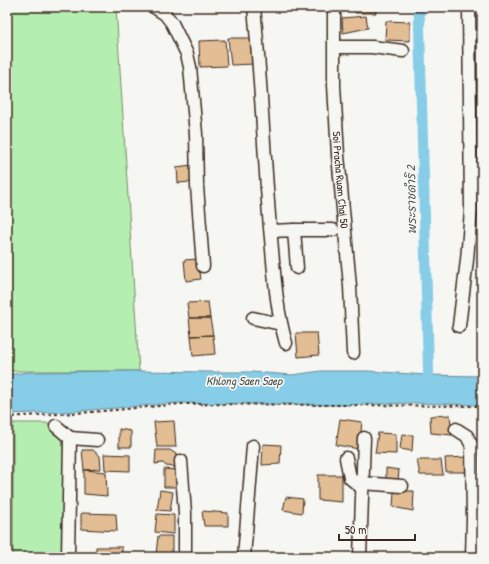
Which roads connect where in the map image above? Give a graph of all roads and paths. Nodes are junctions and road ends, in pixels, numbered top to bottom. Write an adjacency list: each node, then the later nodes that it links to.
1 (154, 7): 10 (street)
2 (254, 7): 9 (street)
3 (334, 7): 5 (street, Soi Pracha Ruam Chai 50)
4 (469, 7): 14 (street)
5 (335, 47): 6 (street); 16 (street, Soi Pracha Ruam Chai 50)
6 (403, 51)
7 (294, 230): 8 (street); 9 (street); 11 (street)
8 (333, 230)
9 (270, 231): 13 (street)
10 (202, 266)
11 (297, 268)
12 (253, 318): 13 (street)
13 (281, 324): 15 (street)
14 (459, 326)
15 (286, 343)
16 (353, 353)
17 (482, 406): 18 (path)
18 (7, 417)
19 (56, 426): 21 (street)
20 (456, 429): 33 (street)
21 (70, 438): 23 (street); 29 (street)
22 (364, 438): 27 (street)
23 (97, 440)
24 (253, 446): 31 (street)
25 (346, 458): 27 (street)
26 (181, 461): 30 (street)
27 (362, 485): 28 (street); 32 (street)
28 (402, 486)
29 (68, 557)
30 (184, 557)
31 (244, 557)
32 (360, 557)
33 (472, 557)

